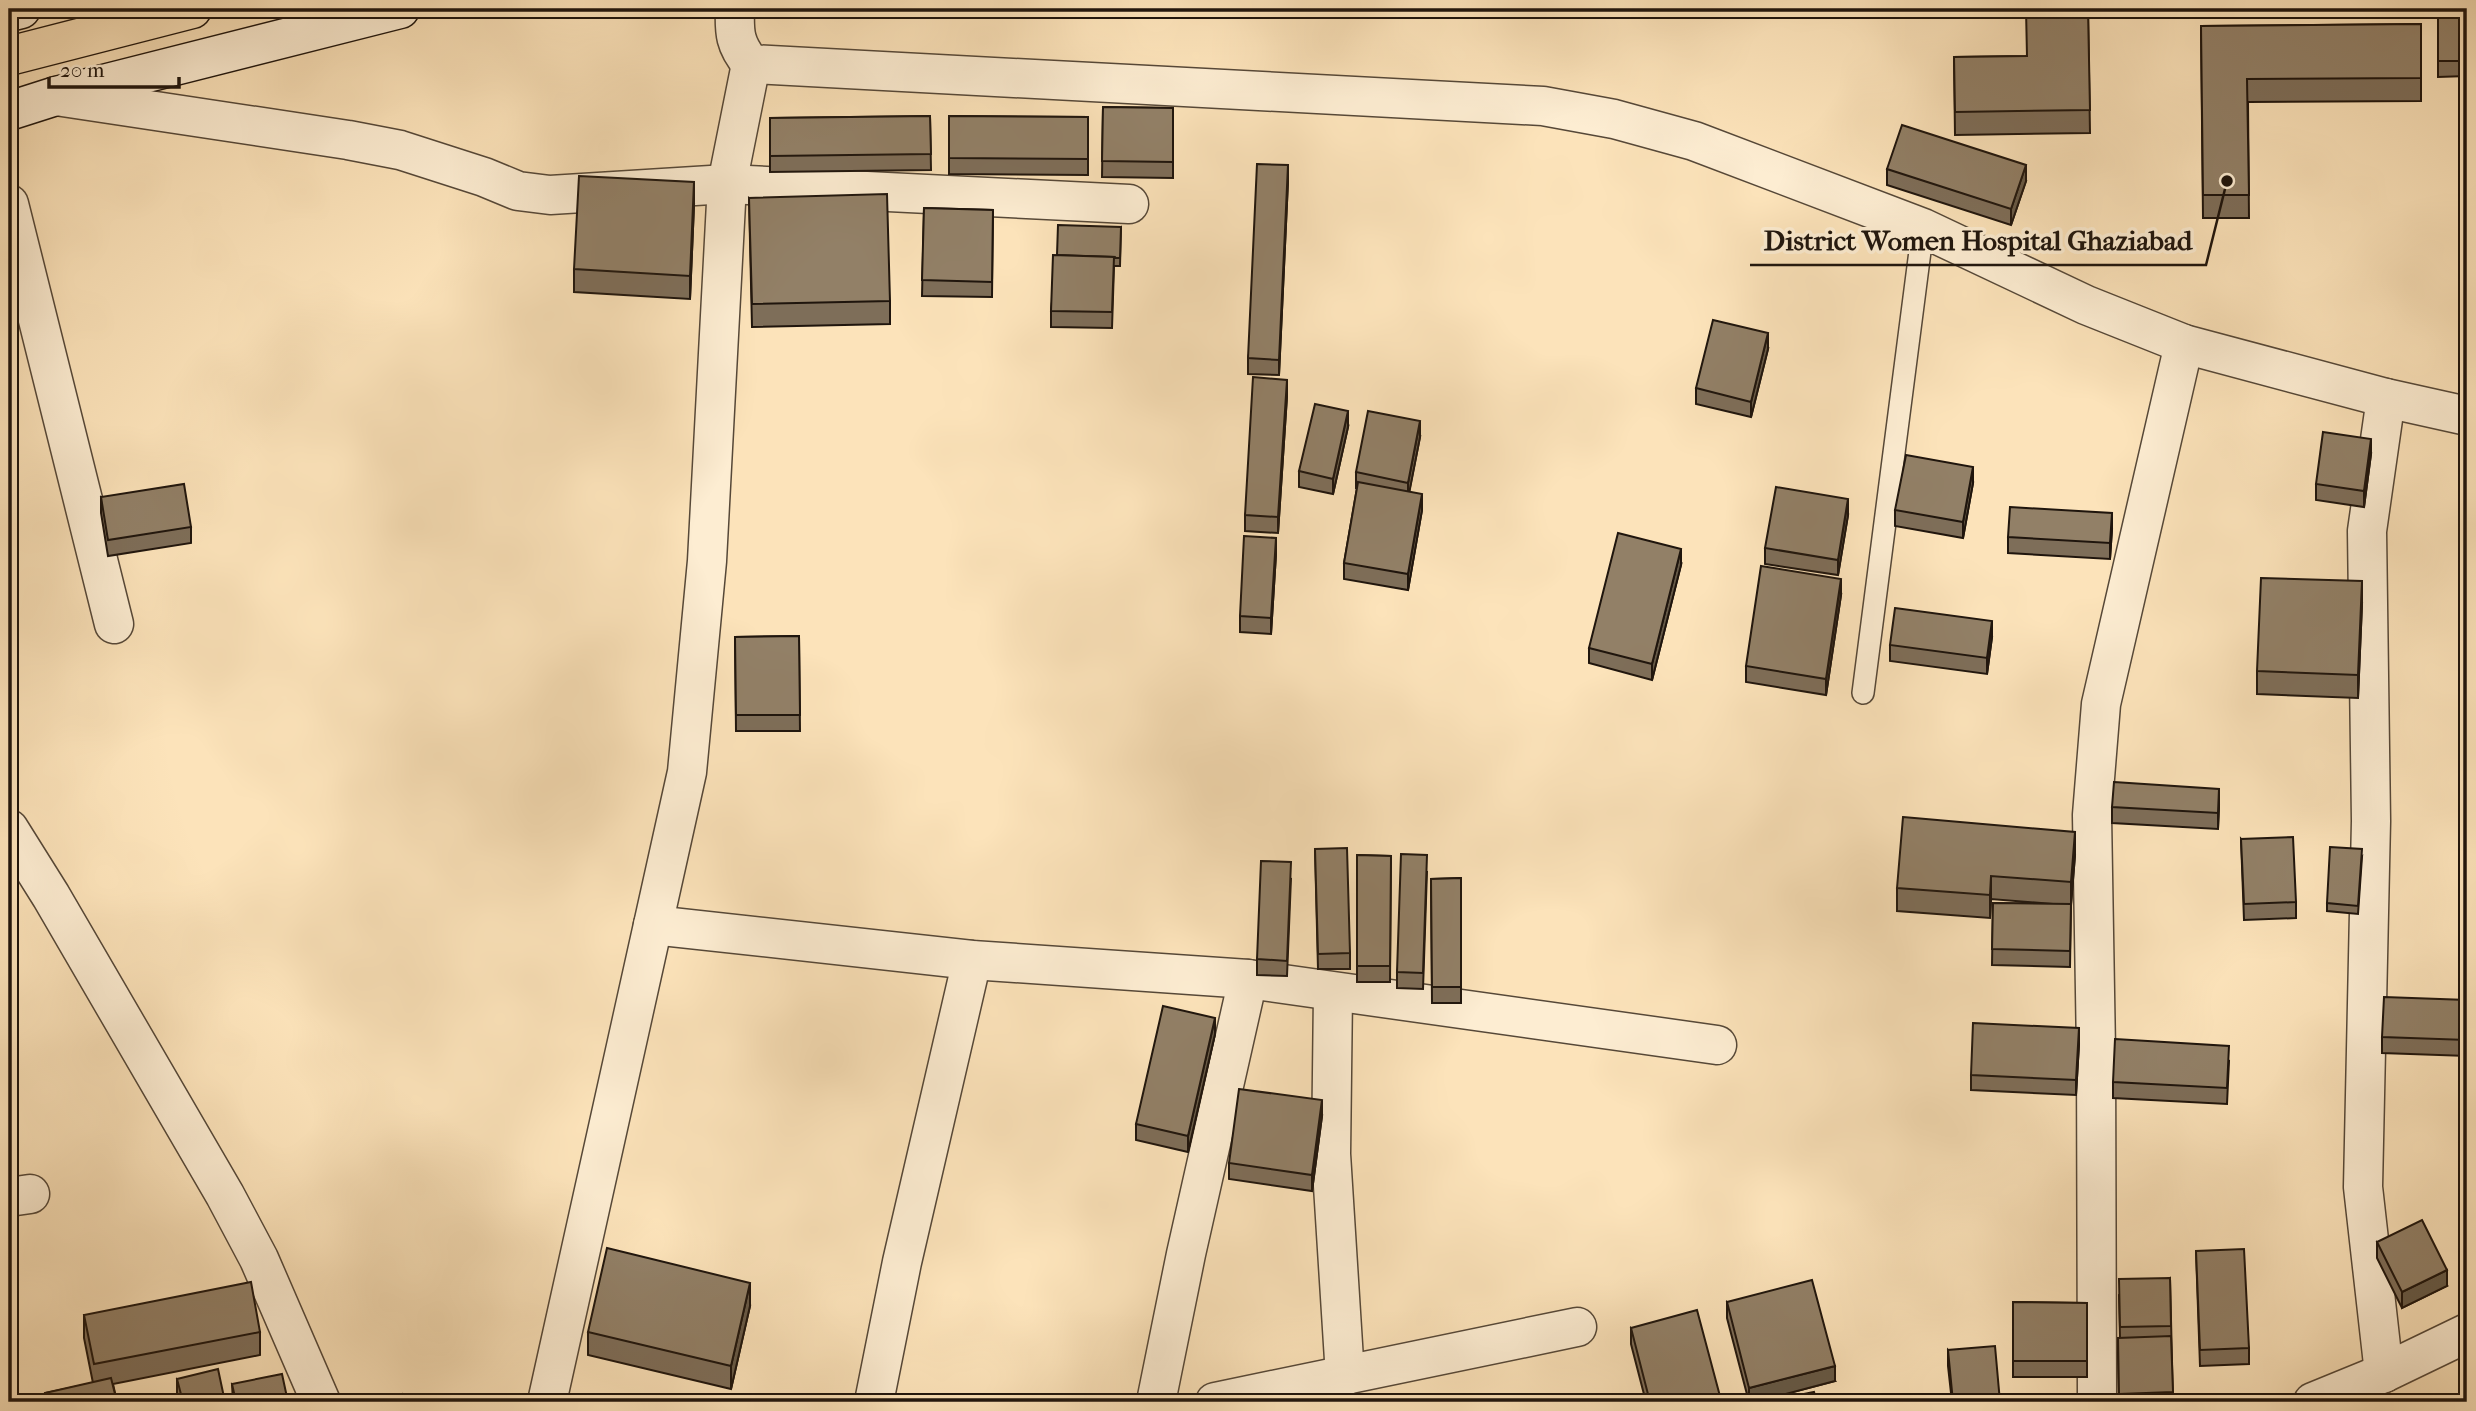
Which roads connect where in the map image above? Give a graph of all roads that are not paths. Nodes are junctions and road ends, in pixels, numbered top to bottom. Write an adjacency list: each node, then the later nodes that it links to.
1 (21, 9): 5 (street)
2 (192, 9): 6 (highway)
3 (400, 9): 8 (street)
4 (735, 9): 7 (street)
5 (9, 12)
6 (9, 56)
7 (751, 64): 10 (street); 13 (street)
8 (56, 96): 9 (street); 10 (street)
9 (9, 111)
10 (727, 184): 12 (street); 20 (street)
11 (9, 204): 17 (street)
12 (1129, 204)
13 (1923, 228): 14 (street); 18 (lane)
14 (2184, 344): 15 (street); 34 (street)
15 (2386, 398): 16 (street); 27 (street)
16 (2467, 416)
17 (114, 624)
18 (1863, 693)
19 (9, 829): 29 (street)
20 (653, 925): 21 (street); 30 (street)
21 (972, 960): 22 (street); 31 (street)
22 (1248, 979): 23 (street); 32 (street)
23 (1333, 993): 24 (street); 28 (street)
24 (1717, 1045)
25 (1577, 1327): 28 (street)
26 (2467, 1333): 27 (street)
27 (2384, 1373): 35 (street)
28 (1345, 1376): 33 (street)
29 (321, 1402)
30 (547, 1402)
31 (874, 1402)
32 (1156, 1402)
33 (1215, 1402)
34 (2096, 1402)
35 (2313, 1402)

